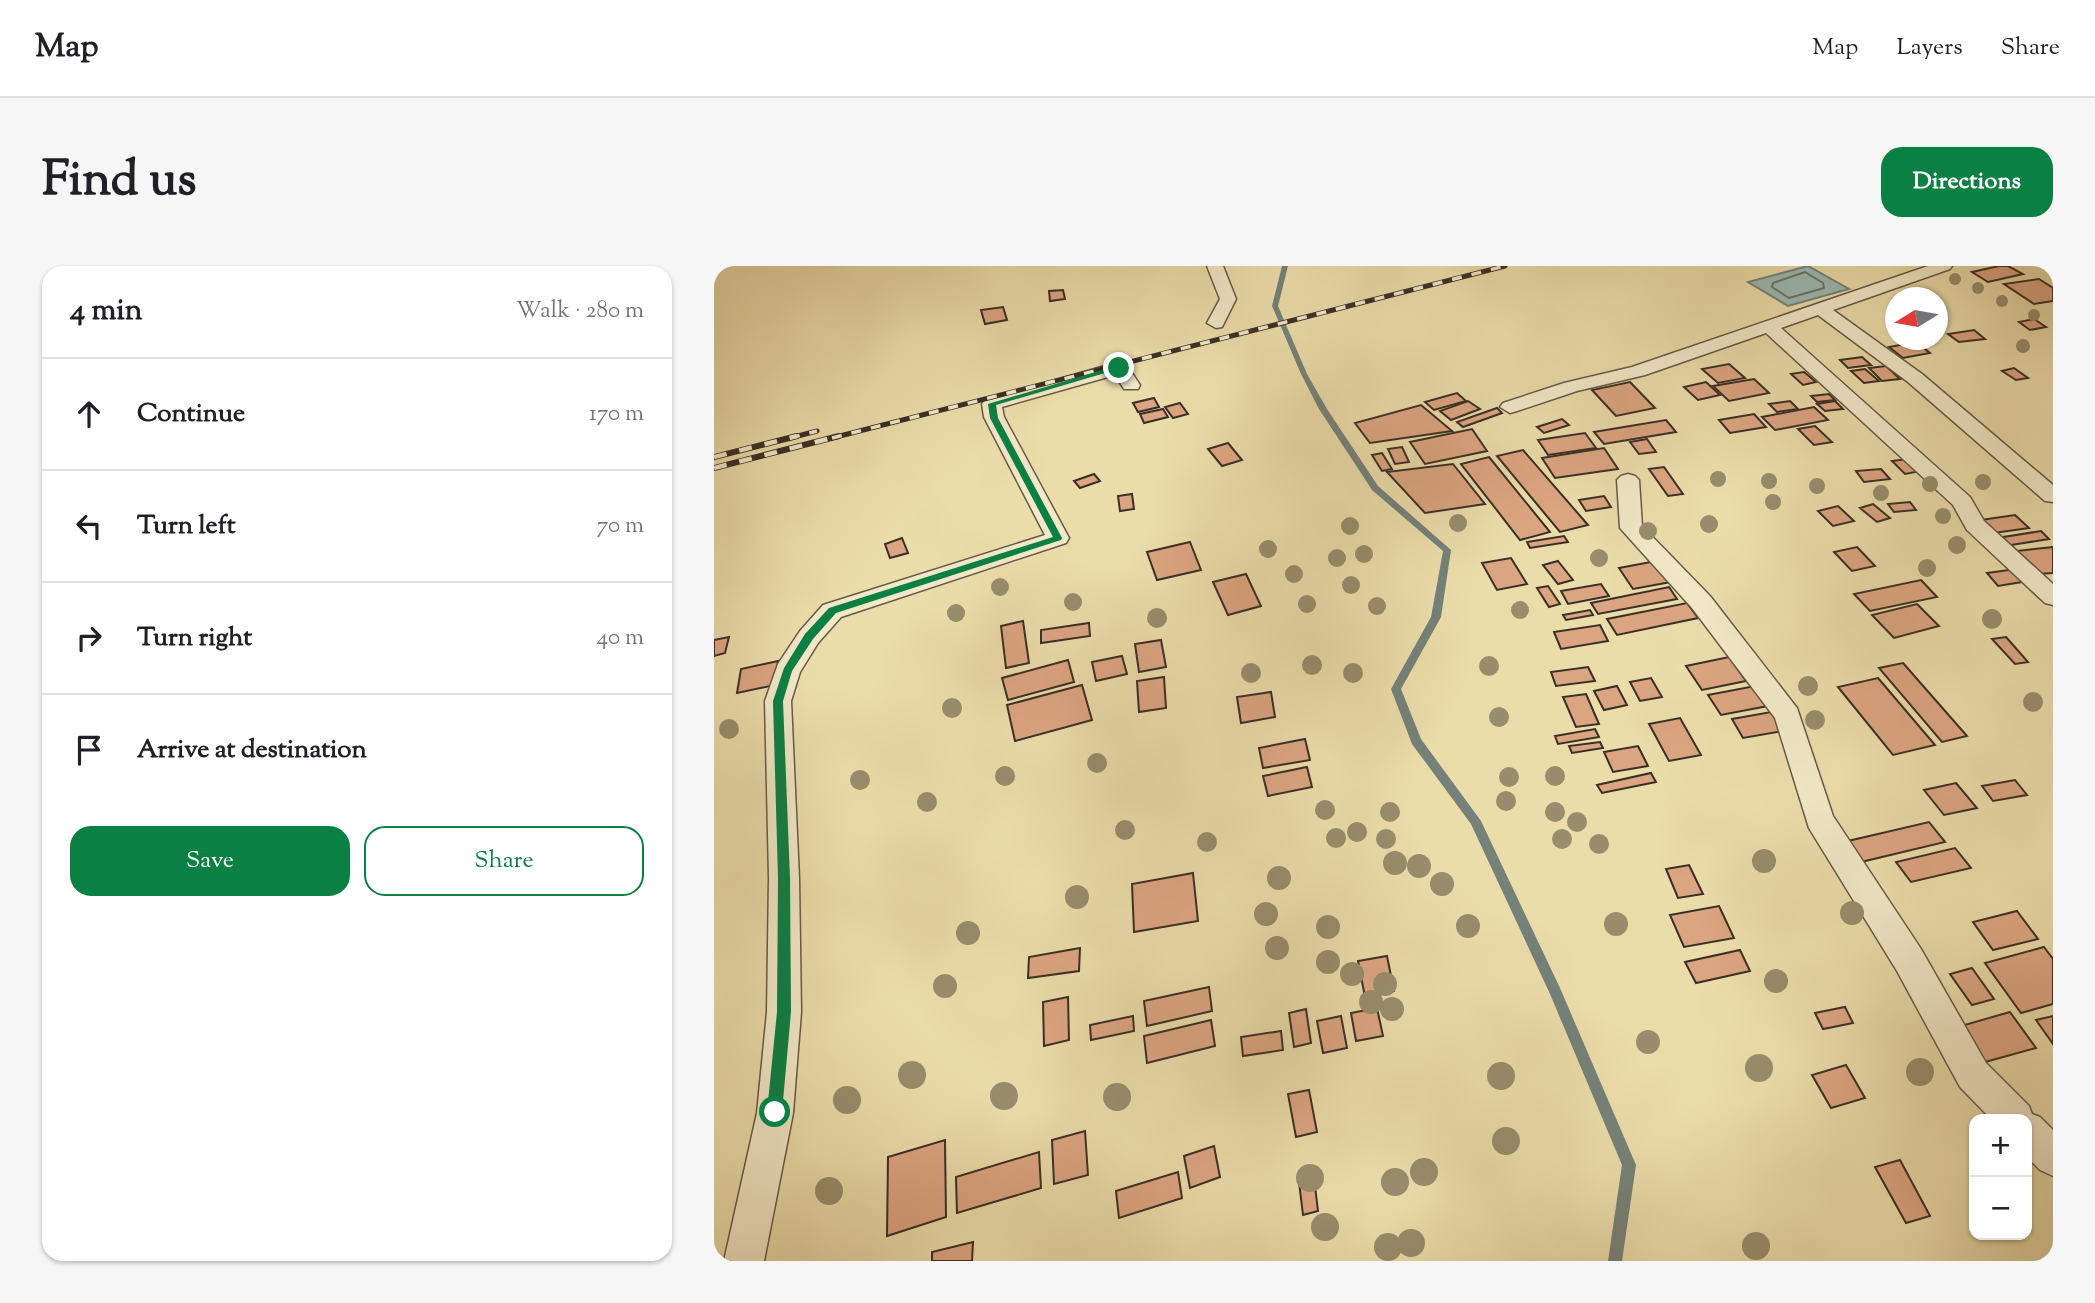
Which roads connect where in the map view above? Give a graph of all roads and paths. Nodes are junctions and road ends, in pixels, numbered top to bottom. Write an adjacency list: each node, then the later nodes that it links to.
1 (1214, 266): 4 (street)
2 (1944, 266): 3 (street)
3 (1820, 309): 5 (street); 9 (street)
4 (1216, 323)
5 (1769, 326): 7 (street); 10 (street)
6 (1131, 386): 14 (street)
7 (1510, 407)
8 (1628, 480): 11 (street)
9 (2053, 496)
10 (2053, 597)
11 (2011, 1114)
12 (2032, 1135): 13 (street)
13 (2053, 1157)
14 (744, 1261)

